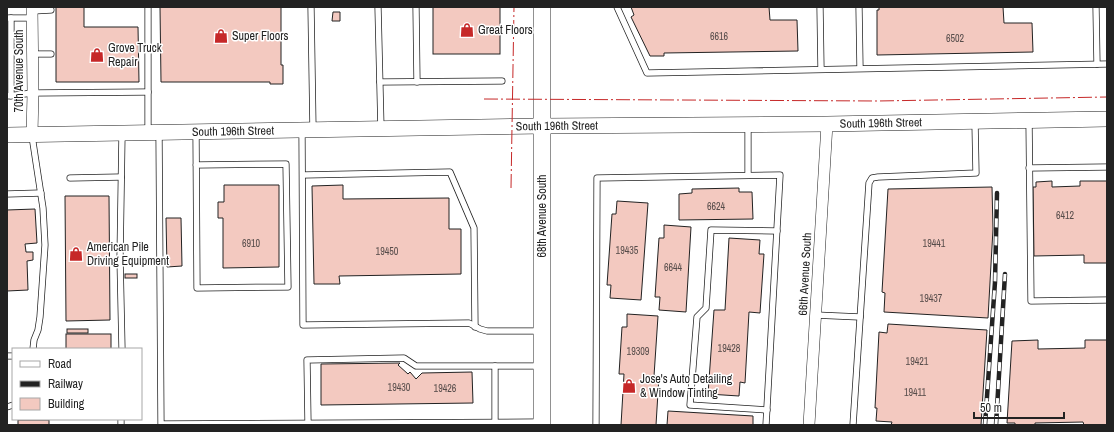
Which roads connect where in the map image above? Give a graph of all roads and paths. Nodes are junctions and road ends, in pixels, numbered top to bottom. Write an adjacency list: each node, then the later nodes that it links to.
1 (148, 7): 22 (lane)
2 (311, 7): 32 (lane)
3 (378, 7): 20 (lane)
4 (416, 7): 21 (lane)
5 (542, 7): 30 (main road, 68th Avenue South)
6 (617, 7): 18 (lane)
7 (820, 7): 18 (lane)
8 (859, 7): 17 (lane)
9 (1096, 7): 15 (lane)
10 (51, 10): 11 (lane)
11 (32, 12): 12 (lane); 13 (street, 70th Avenue South)
12 (9, 18): 24 (lane)
13 (33, 54): 14 (lane); 23 (street, 70th Avenue South)
14 (51, 54)
15 (1097, 64): 16 (lane); 17 (lane)
16 (1107, 64)
17 (860, 68): 18 (lane)
18 (821, 69)
19 (502, 81): 21 (lane)
20 (380, 82): 21 (lane); 31 (lane)
21 (417, 82)
22 (148, 92): 23 (lane); 34 (lane)
23 (33, 93): 24 (lane); 37 (street, 70th Avenue South)
24 (9, 96)
25 (1107, 119): 26 (main road, South 196th Street)
26 (1029, 120): 27 (main road, South 196th Street); 40 (lane)
27 (975, 122): 28 (main road, South 196th Street); 50 (lane)
28 (827, 124): 29 (main road, South 196th Street); 49 (street, 66th Avenue South)
29 (748, 125): 30 (main road, South 196th Street); 42 (lane)
30 (542, 126): 31 (main road, South 196th Street); 52 (main road, 68th Avenue South)
31 (381, 129): 32 (main road, South 196th Street)
32 (308, 130): 35 (main road, South 196th Street); 41 (lane)
33 (122, 132): 34 (main road, South 196th Street); 37 (main road, South 196th Street); 43 (lane)
34 (154, 132): 35 (main road, South 196th Street); 58 (lane)
35 (196, 132): 38 (lane)
36 (7, 134): 37 (main road, South 196th Street)
37 (32, 134): 45 (lane)
38 (196, 165): 38 (lane)
39 (1107, 167): 40 (lane)
40 (1029, 168): 48 (lane)
41 (303, 175): 51 (lane); 51 (lane)
42 (748, 175): 47 (lane); 61 (lane)
43 (121, 177): 44 (lane); 54 (lane)
44 (70, 178)
45 (41, 193): 46 (lane); 53 (lane)
46 (7, 194)
47 (777, 231): 57 (lane); 57 (lane)
48 (1107, 300)
49 (815, 315): 50 (lane); 63 (street, 66th Avenue South)
50 (860, 317): 64 (lane)
51 (475, 327): 52 (lane)
52 (542, 331): 56 (main road, 68th Avenue South)
53 (33, 348)
54 (122, 348)
55 (495, 366): 56 (lane); 58 (lane); 59 (lane)
56 (542, 366): 60 (main road, 68th Avenue South)
57 (767, 410): 62 (lane)
58 (308, 423): 59 (lane)
59 (495, 424): 60 (lane)
60 (542, 424)
61 (596, 425)
62 (766, 425)
63 (809, 425)
64 (853, 425)

